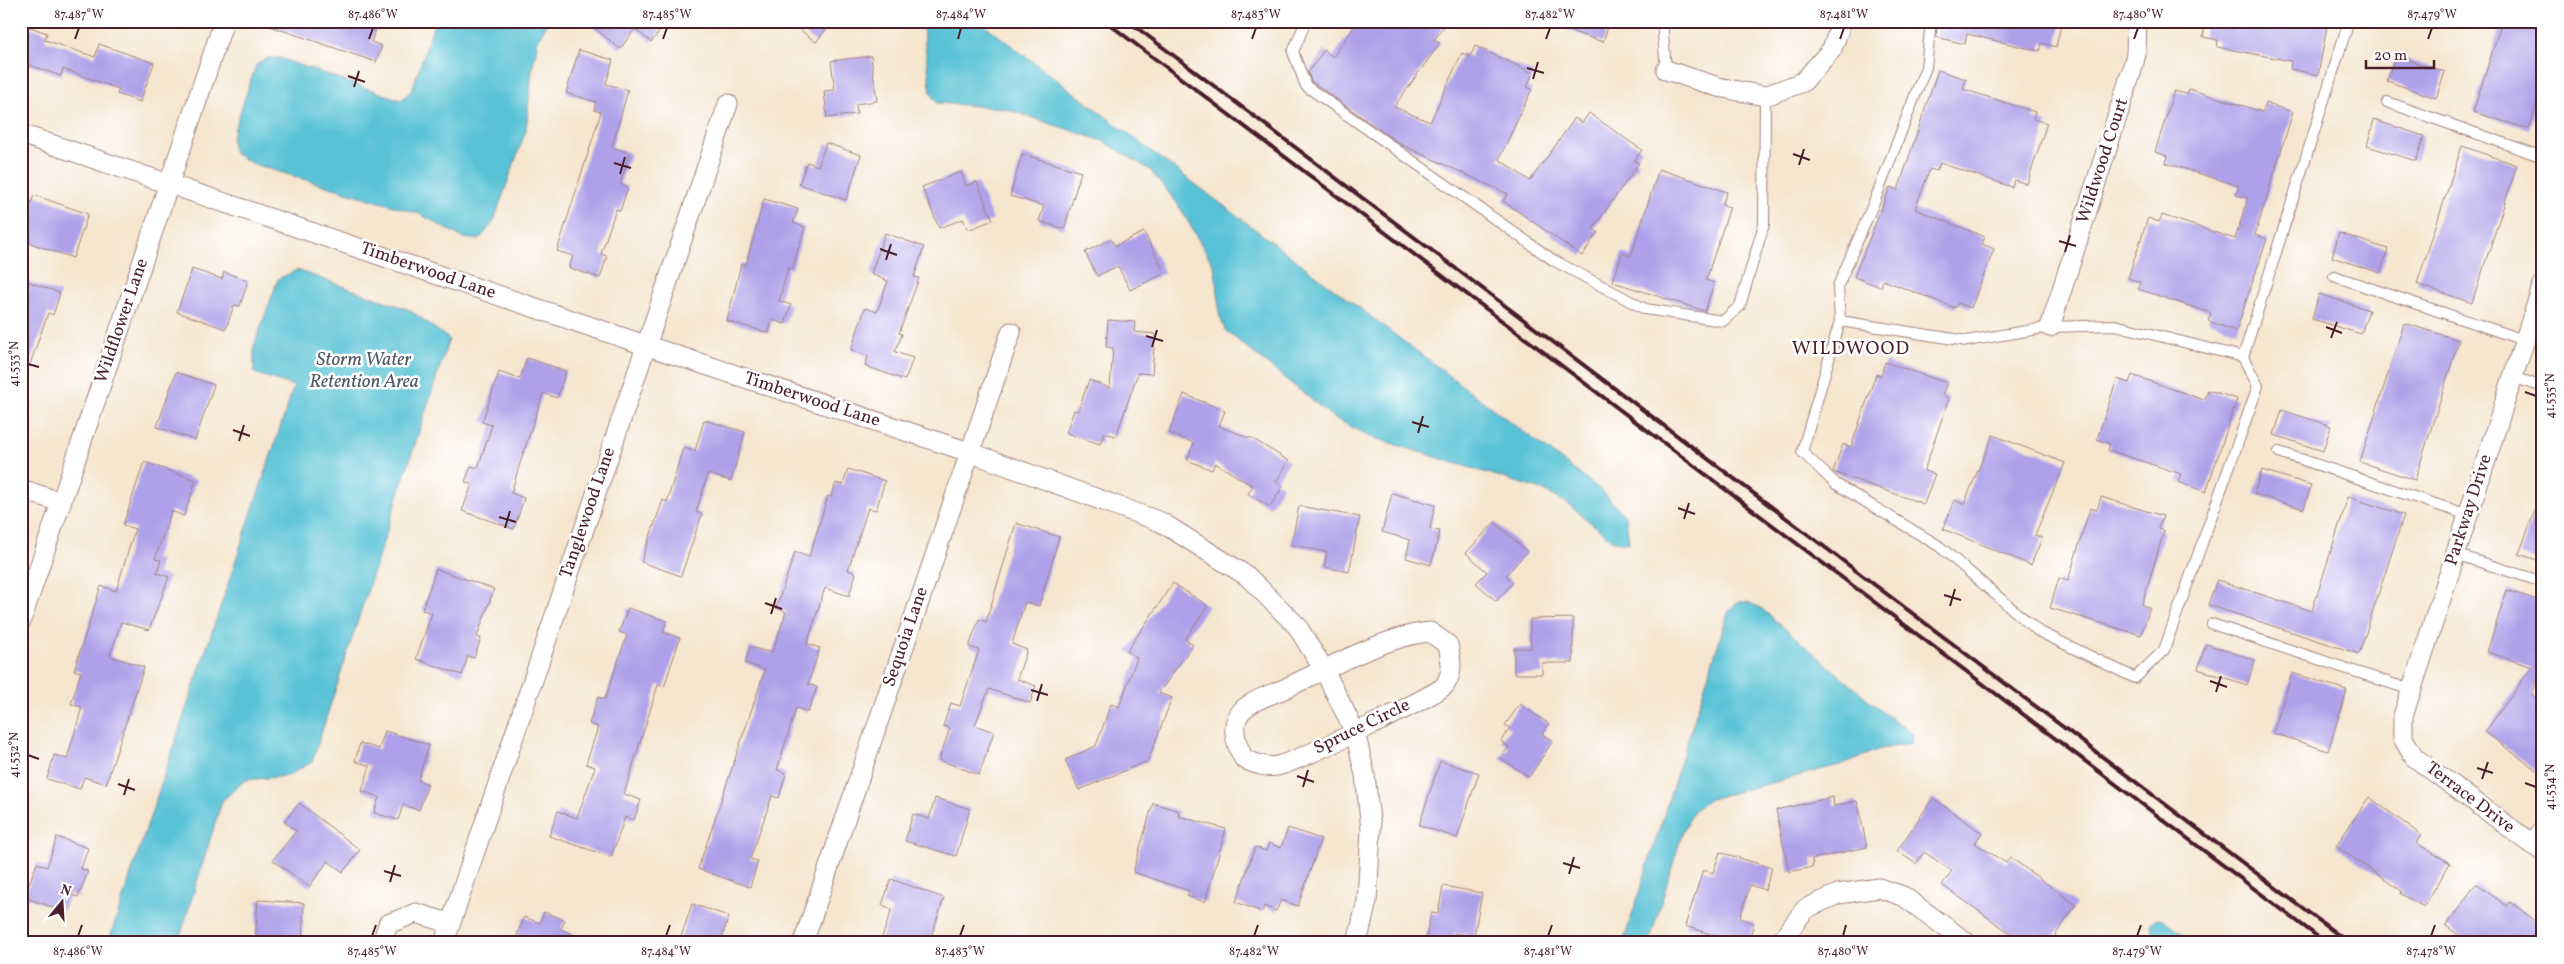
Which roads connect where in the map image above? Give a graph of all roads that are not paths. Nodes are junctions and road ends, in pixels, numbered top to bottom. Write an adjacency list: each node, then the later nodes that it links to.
1 (224, 21): 14 (street, Wildflower Lane)
2 (1306, 21): 9 (lane)
3 (1662, 21): 8 (lane)
4 (1842, 21): 9 (street)
5 (1931, 21): 17 (lane)
6 (2137, 21): 18 (street, Wildwood Court)
7 (2349, 21): 22 (lane)
8 (1666, 70): 9 (street)
9 (1765, 96)
10 (2387, 102): 13 (lane)
11 (728, 104): 21 (street, Tanglewood Lane)
12 (21, 134): 14 (street, Timberwood Lane)
13 (2543, 156)
14 (170, 183): 21 (street, Timberwood Lane); 28 (street, Wildflower Lane)
15 (2334, 276): 20 (lane)
16 (2543, 284): 20 (street, Parkway Drive)
17 (1840, 320): 18 (lane); 22 (lane)
18 (2050, 327): 22 (lane)
19 (1011, 332): 25 (street, Sequoia Lane)
20 (2524, 340): 23 (street, Parkway Drive)
21 (645, 345): 25 (street, Timberwood Lane); 40 (street, Tanglewood Lane)
22 (2243, 357)
23 (2513, 377): 24 (lane); 29 (street, Parkway Drive)
24 (2543, 387)
25 (969, 452): 34 (street, Timberwood Lane); 43 (street, Sequoia Lane)
26 (2279, 452): 29 (lane)
27 (21, 489): 28 (street)
28 (60, 502): 32 (street, Wildflower Lane)
29 (2468, 514): 30 (street, Parkway Drive)
30 (2455, 554): 31 (lane); 35 (street, Parkway Drive)
31 (2543, 582)
32 (21, 621)
33 (2212, 624): 35 (lane)
34 (1324, 670): 36 (street, Timberwood Lane); 36 (street, Spruce Circle); 36 (street, Spruce Circle)
35 (2411, 690): 37 (street, Parkway Drive)
36 (1355, 732): 44 (street, Timberwood Lane)
37 (2403, 738): 39 (street, Terrace Drive)
38 (2543, 823): 39 (lane)
39 (2535, 846)
40 (449, 923): 41 (street); 42 (street, Tanglewood Lane)
41 (382, 943)
42 (444, 943)
43 (803, 943)
44 (1357, 943)
45 (1780, 943): 46 (street)
46 (1967, 943)

